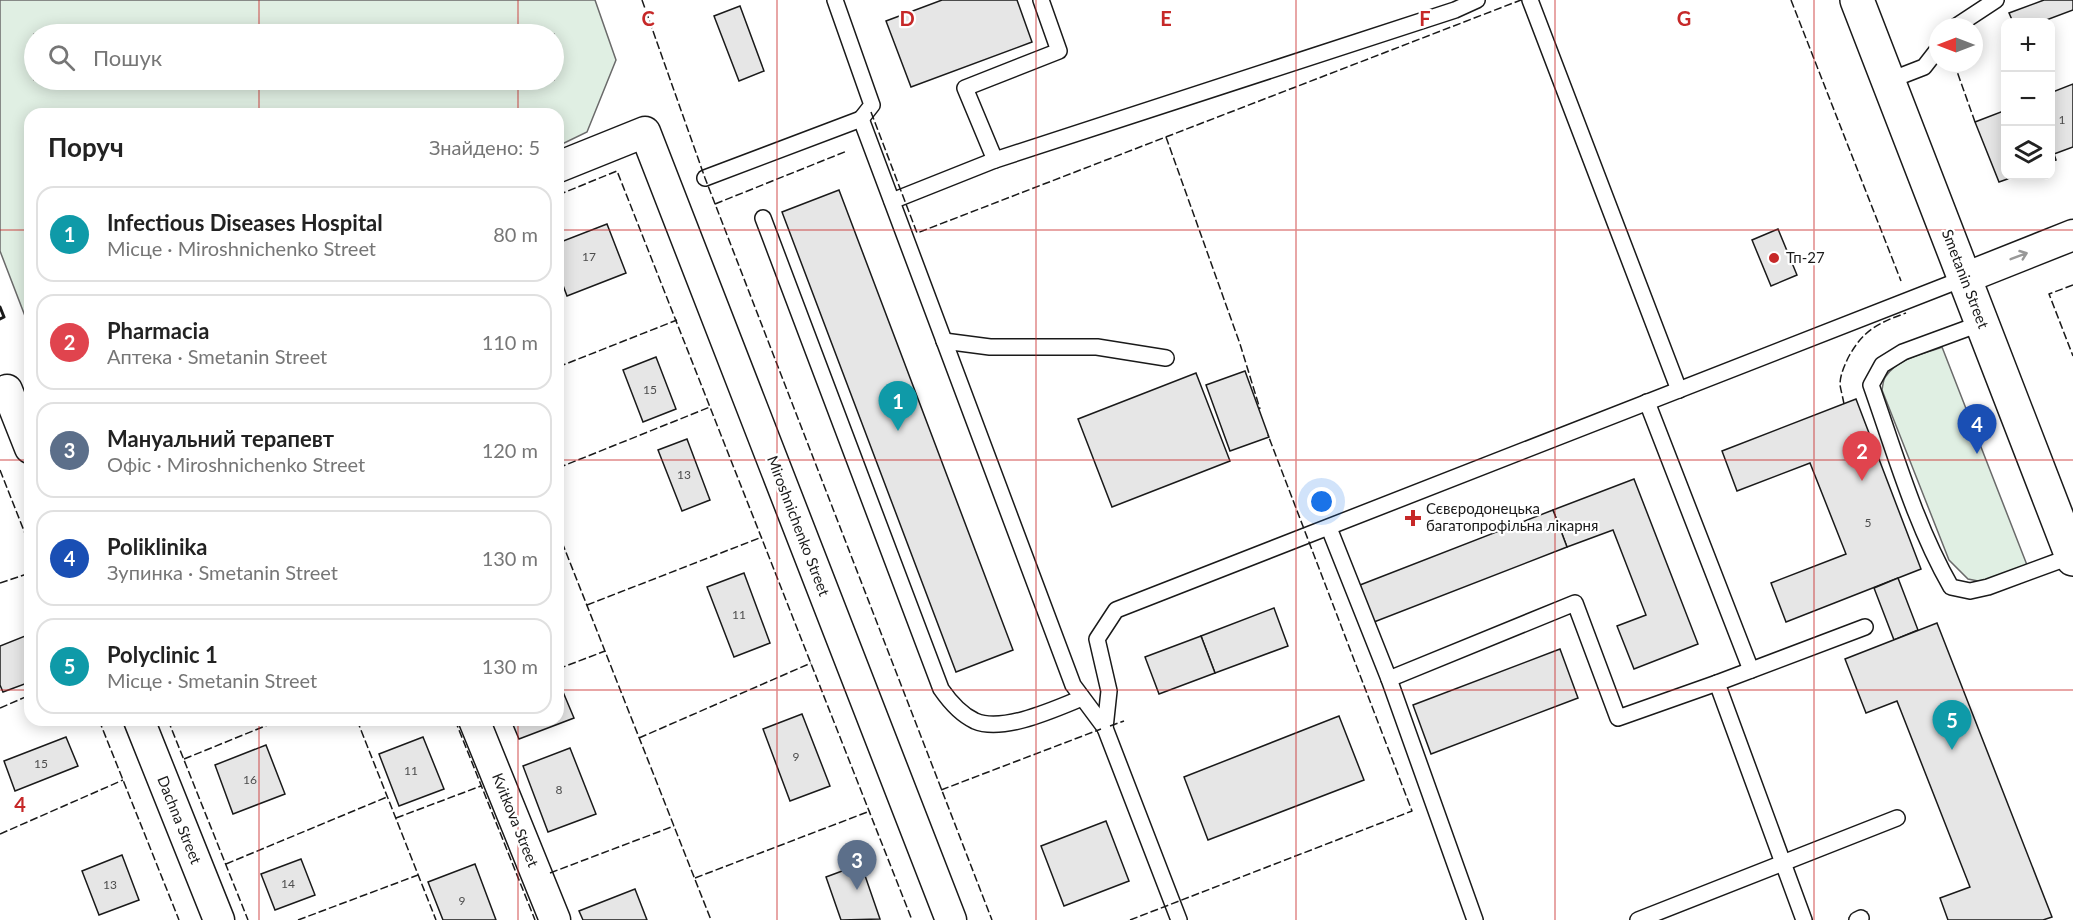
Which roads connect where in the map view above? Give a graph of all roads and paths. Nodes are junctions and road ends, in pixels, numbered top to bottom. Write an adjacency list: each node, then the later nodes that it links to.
1 (835, 0): 10 (lane)
2 (1041, 0): 11 (lane)
3 (1477, 0): 11 (lane)
4 (1530, 0): 22 (lane)
5 (1857, 0): 9 (street, Smetanin Street)
6 (1996, 0): 7 (lane)
7 (1969, 18)
8 (1929, 61): 9 (lane)
9 (1888, 81): 17 (street, Smetanin Street)
10 (861, 119): 13 (lane); 14 (lane)
11 (995, 160): 14 (lane)
12 (564, 165): 39 (street, Miroshnichenko Street)
13 (705, 178)
14 (892, 201): 19 (lane)
15 (763, 218): 31 (lane)
16 (2073, 235): 17 (street, one-way to 16)
17 (1965, 278): 18 (street, Smetanin Street); 22 (lane)
18 (1982, 322): 26 (street, Smetanin Street); 26 (lane)
19 (944, 341): 20 (lane); 31 (lane)
20 (1166, 358)
21 (12, 388): 24 (street)
22 (1680, 390): 23 (lane)
23 (1647, 402): 25 (lane); 28 (lane)
24 (24, 428)
25 (1329, 528): 29 (lane); 34 (lane)
26 (2072, 557)
27 (1865, 627): 28 (lane)
28 (1751, 670): 30 (lane)
29 (1389, 679): 30 (lane); 41 (lane)
30 (1717, 683): 36 (lane)
31 (1082, 698): 34 (lane)
32 (141, 726): 37 (street, Dachna Street)
33 (476, 726): 38 (street, Kvitkova Street)
34 (1106, 728): 40 (lane)
35 (1897, 818): 36 (lane)
36 (1782, 864): 42 (lane); 43 (lane)
37 (219, 920)
38 (555, 920)
39 (951, 920)
40 (1179, 920)
41 (1475, 920)
42 (1638, 920)
43 (1804, 920)

